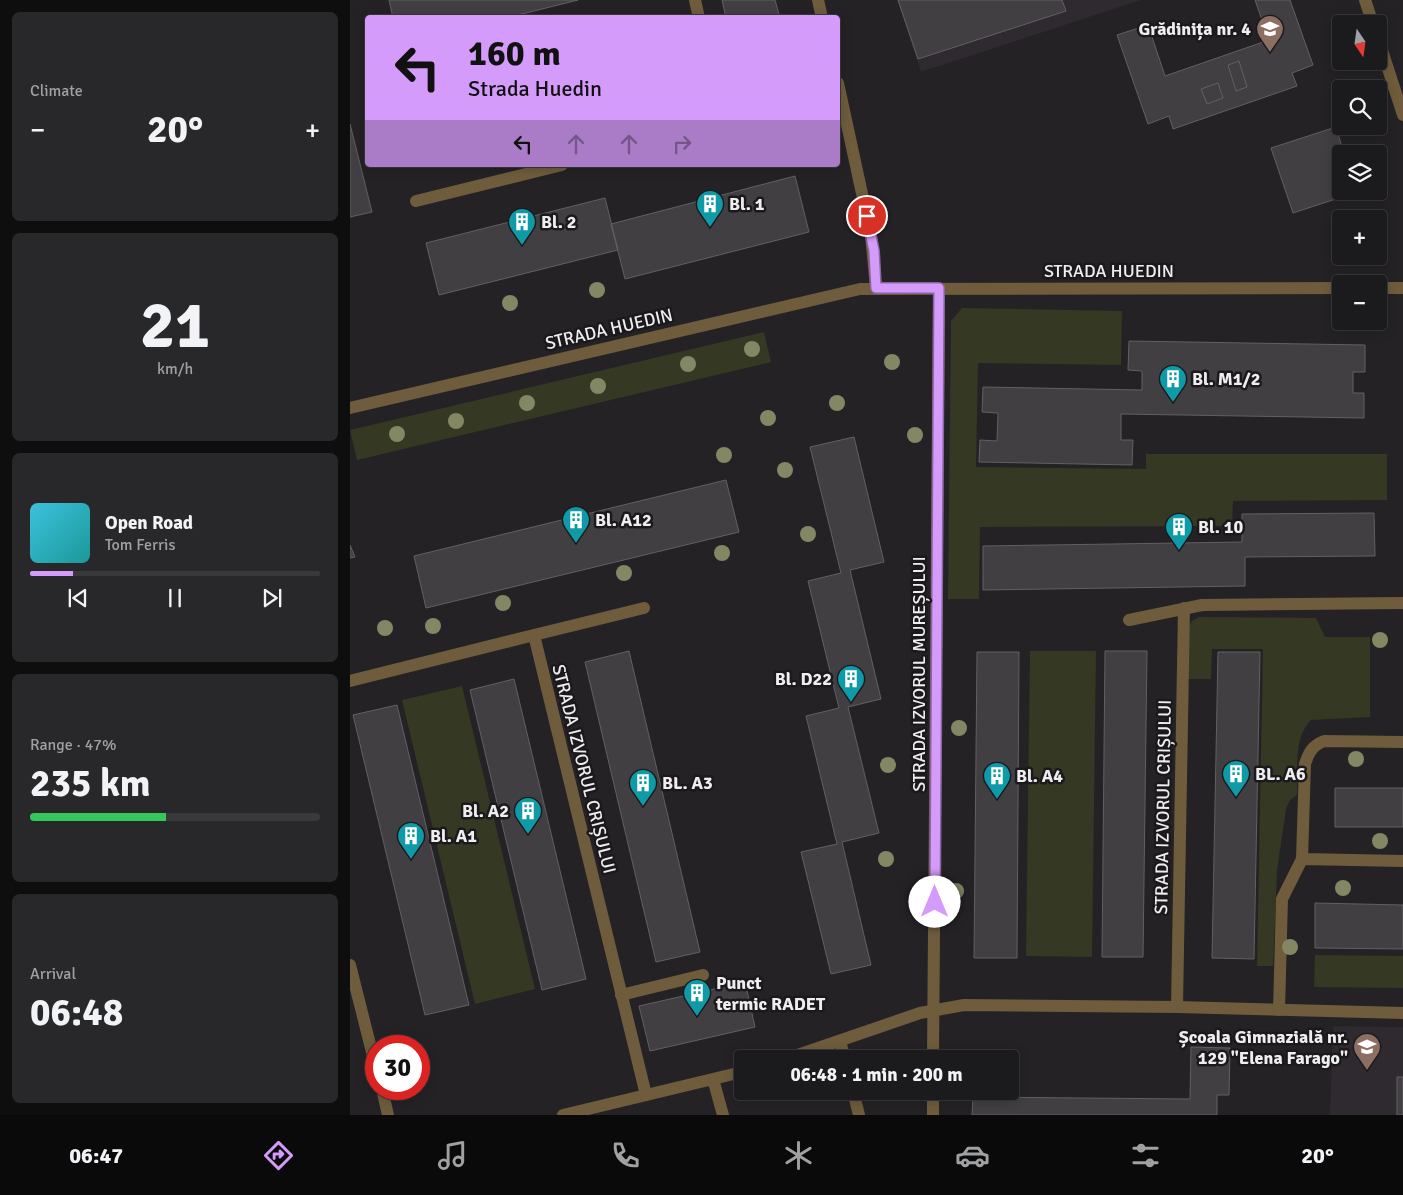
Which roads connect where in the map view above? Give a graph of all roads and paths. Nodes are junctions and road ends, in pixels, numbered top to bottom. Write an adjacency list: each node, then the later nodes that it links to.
1 (695, 0): 4 (street)
2 (818, 0): 5 (street)
3 (1366, 0): 6 (street)
4 (698, 15)
5 (821, 15)
6 (1370, 15)
7 (1388, 69): 9 (street)
8 (840, 105): 12 (street)
9 (1403, 115)
10 (554, 167): 11 (street)
11 (416, 200)
12 (876, 288): 13 (street, STRADA HUEDIN); 17 (street, STRADA HUEDIN)
13 (939, 288): 14 (street, STRADA HUEDIN); 31 (street, STRADA IZVORUL MUREȘULUI)
14 (1332, 288)
15 (1387, 288): 16 (street)
16 (1403, 288)
17 (350, 408)
18 (1403, 603): 20 (street)
19 (644, 608): 22 (street)
20 (1184, 608): 21 (street); 30 (street, STRADA IZVORUL CRIȘULUI)
21 (1129, 620)
22 (534, 635): 23 (street); 29 (street, STRADA IZVORUL CRIȘULUI)
23 (350, 681)
24 (1403, 742): 25 (street)
25 (1302, 859): 26 (street); 32 (street)
26 (1403, 861)
27 (350, 965): 34 (street)
28 (703, 975): 29 (street)
29 (621, 995): 41 (street, STRADA IZVORUL CRIȘULUI)
30 (1177, 1007): 31 (street); 32 (street)
31 (933, 1010): 35 (street); 38 (street, STRADA IZVORUL MUREȘULUI)
32 (1279, 1010): 33 (street)
33 (1403, 1013)
34 (368, 1035)
35 (840, 1041): 36 (street); 37 (street)
36 (813, 1050)
37 (842, 1050)
38 (933, 1050)
39 (734, 1074): 40 (street)
40 (713, 1079): 41 (street); 47 (street)
41 (646, 1095): 46 (street)
42 (384, 1100): 45 (street)
43 (855, 1100): 48 (street)
44 (933, 1100): 49 (street)
45 (388, 1115)
46 (563, 1115)
47 (722, 1115)
48 (859, 1115)
49 (933, 1115)

